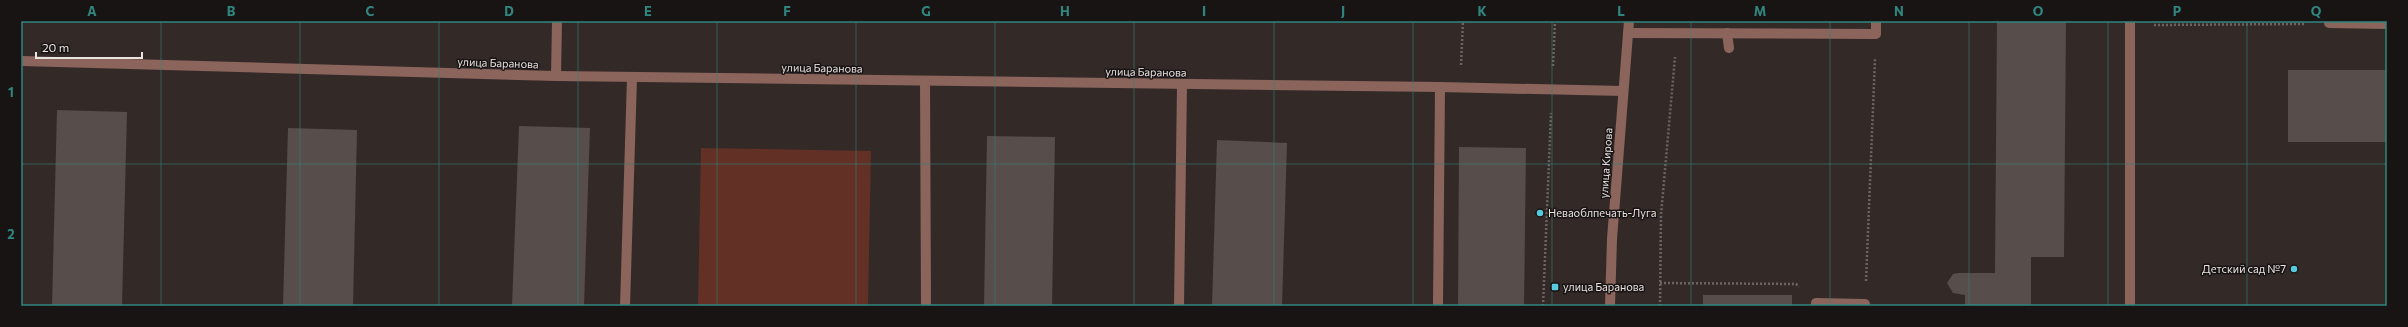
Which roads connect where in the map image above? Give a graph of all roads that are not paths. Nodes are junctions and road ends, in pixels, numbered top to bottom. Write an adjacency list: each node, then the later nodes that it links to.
1 (557, 21): 11 (street)
2 (1629, 21): 7 (street, улица Кирова)
3 (1876, 21): 8 (street)
4 (2329, 22): 6 (street)
5 (2130, 23): 24 (street)
6 (2387, 24)
7 (1628, 33): 8 (street); 16 (street, улица Кирова)
8 (1727, 33): 9 (street)
9 (1729, 48)
10 (21, 61): 11 (street, улица Баранова)
11 (556, 76): 12 (street, улица Баранова)
12 (632, 78): 13 (street, улица Баранова); 19 (street)
13 (925, 81): 14 (street, улица Баранова); 20 (street)
14 (1182, 84): 15 (street, улица Баранова); 21 (street)
15 (1440, 86): 16 (street, улица Баранова); 22 (street)
16 (1623, 91): 23 (street, улица Кирова)
17 (1865, 304): 18 (street)
18 (1816, 305)
19 (625, 306)
20 (926, 306)
21 (1179, 306)
22 (1438, 306)
23 (1610, 306)
24 (2130, 306)

